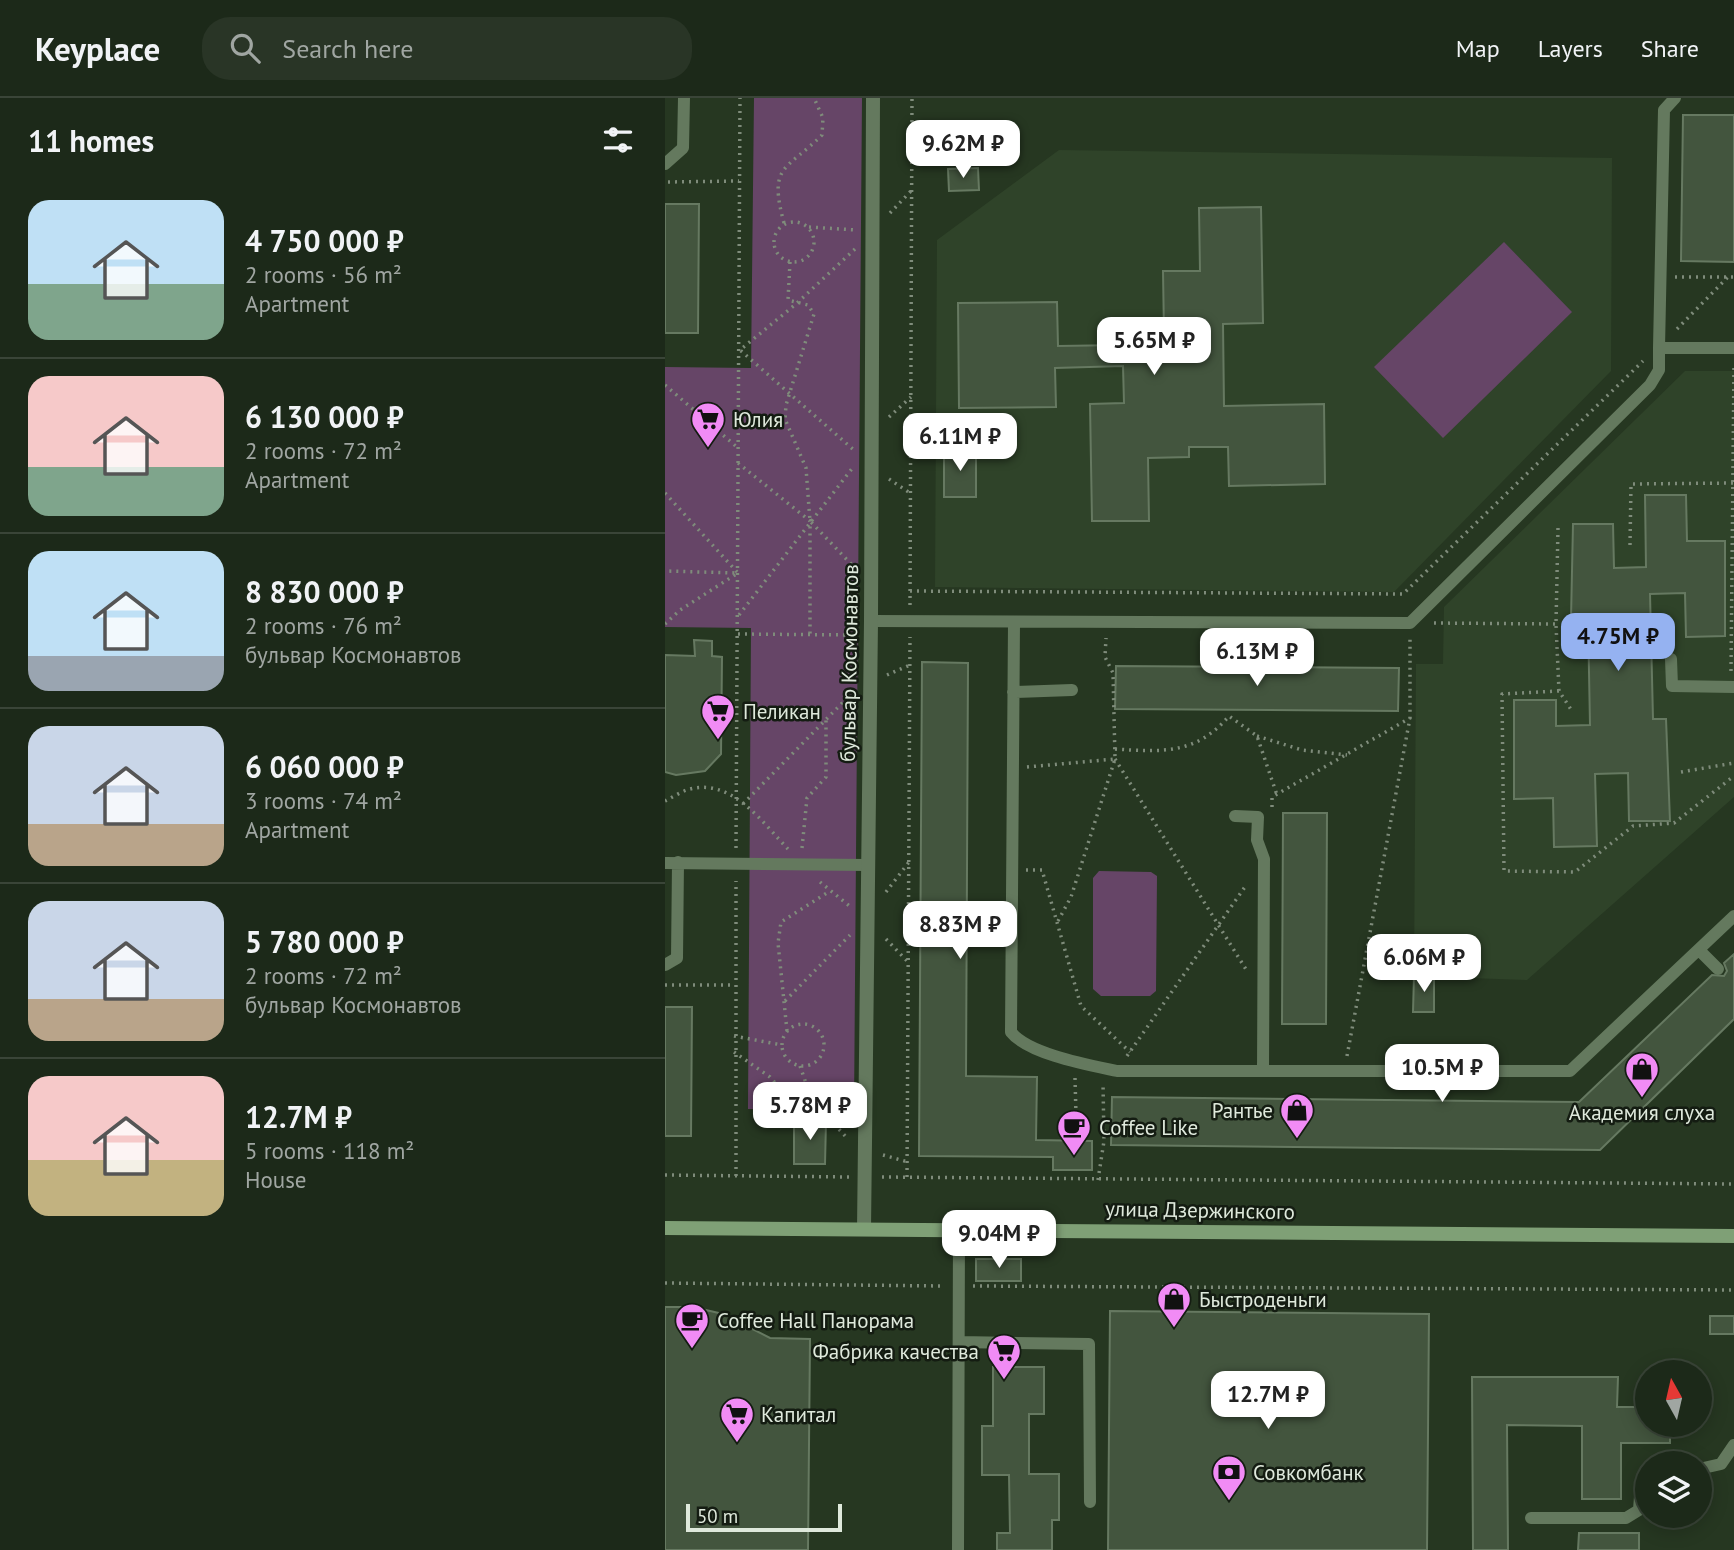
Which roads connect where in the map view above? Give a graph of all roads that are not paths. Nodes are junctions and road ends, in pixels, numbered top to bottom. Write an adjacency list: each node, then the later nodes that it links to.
1 (684, 98): 4 (lane)
2 (873, 98): 8 (street, бульвар Космонавтов)
3 (1675, 98): 5 (lane)
4 (665, 164)
5 (1658, 348): 6 (lane); 7 (lane)
6 (1734, 348)
7 (1014, 623): 8 (lane); 12 (lane)
8 (871, 628): 15 (street, бульвар Космонавтов)
9 (1671, 659): 10 (lane)
10 (1733, 687)
11 (1072, 691): 12 (lane)
12 (1013, 692): 20 (lane)
13 (1235, 816): 20 (lane)
14 (671, 862): 15 (lane); 18 (lane)
15 (867, 865): 22 (street, бульвар Космонавтов)
16 (1734, 916): 17 (lane)
17 (1699, 950): 19 (lane); 20 (lane)
18 (665, 965)
19 (1719, 969)
20 (1263, 1072)
21 (665, 1228): 22 (main road, улица Дзержинского)
22 (864, 1229): 23 (main road, улица Дзержинского)
23 (959, 1229): 24 (main road, улица Дзержинского); 25 (lane)
24 (1734, 1236)
25 (959, 1342): 28 (lane); 31 (lane)
26 (1734, 1445): 27 (lane)
27 (1712, 1466)
28 (1090, 1502)
29 (1635, 1512): 30 (lane)
30 (1531, 1518)
31 (958, 1550)

